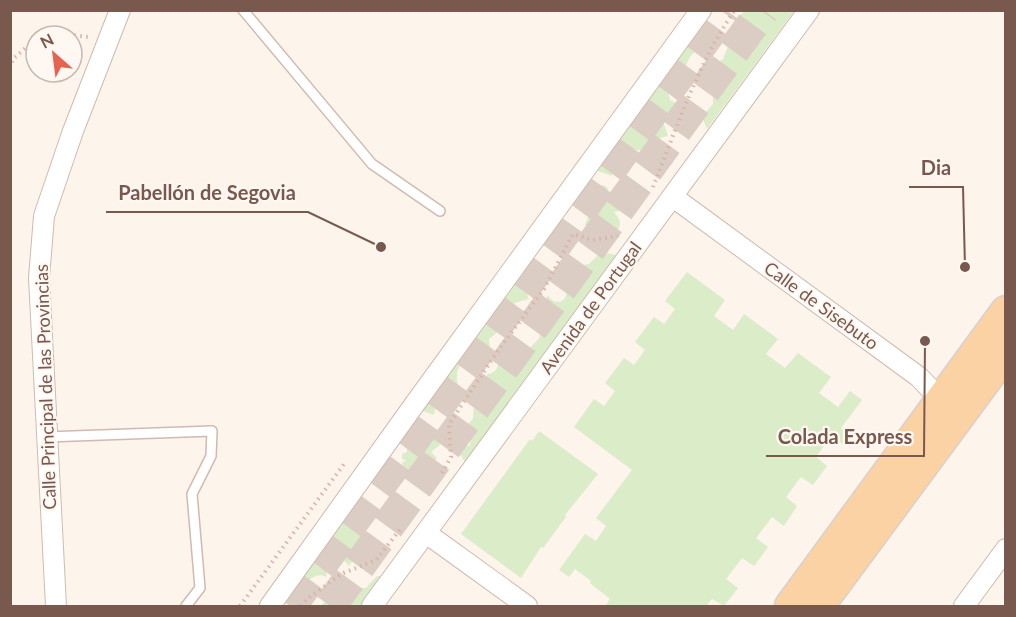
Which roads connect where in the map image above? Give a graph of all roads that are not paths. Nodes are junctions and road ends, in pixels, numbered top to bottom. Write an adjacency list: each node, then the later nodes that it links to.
1 (120, 10): 6 (street)
2 (137, 10): 6 (street, Calle Principal de las Provincias)
3 (243, 10): 8 (lane)
4 (701, 10): 18 (street)
5 (809, 10): 7 (street, Avenida de Portugal)
6 (112, 32): 13 (street, Calle Principal de las Provincias)
7 (673, 197): 11 (street, Calle de Sisebuto); 14 (street, Avenida de Portugal)
8 (440, 212)
9 (1005, 311): 11 (main road)
10 (1005, 353): 12 (main road)
11 (940, 399): 12 (street, Calle de Sisebuto); 21 (main road)
12 (948, 430): 22 (main road)
13 (46, 437): 16 (street, Calle Principal de las Provincias); 17 (lane)
14 (426, 533): 19 (street, Avenida de Portugal); 20 (street)
15 (1005, 549): 23 (street)
16 (56, 606)
17 (186, 606)
18 (270, 606)
19 (372, 606)
20 (527, 606)
21 (790, 606)
22 (819, 606)
23 (964, 606)

